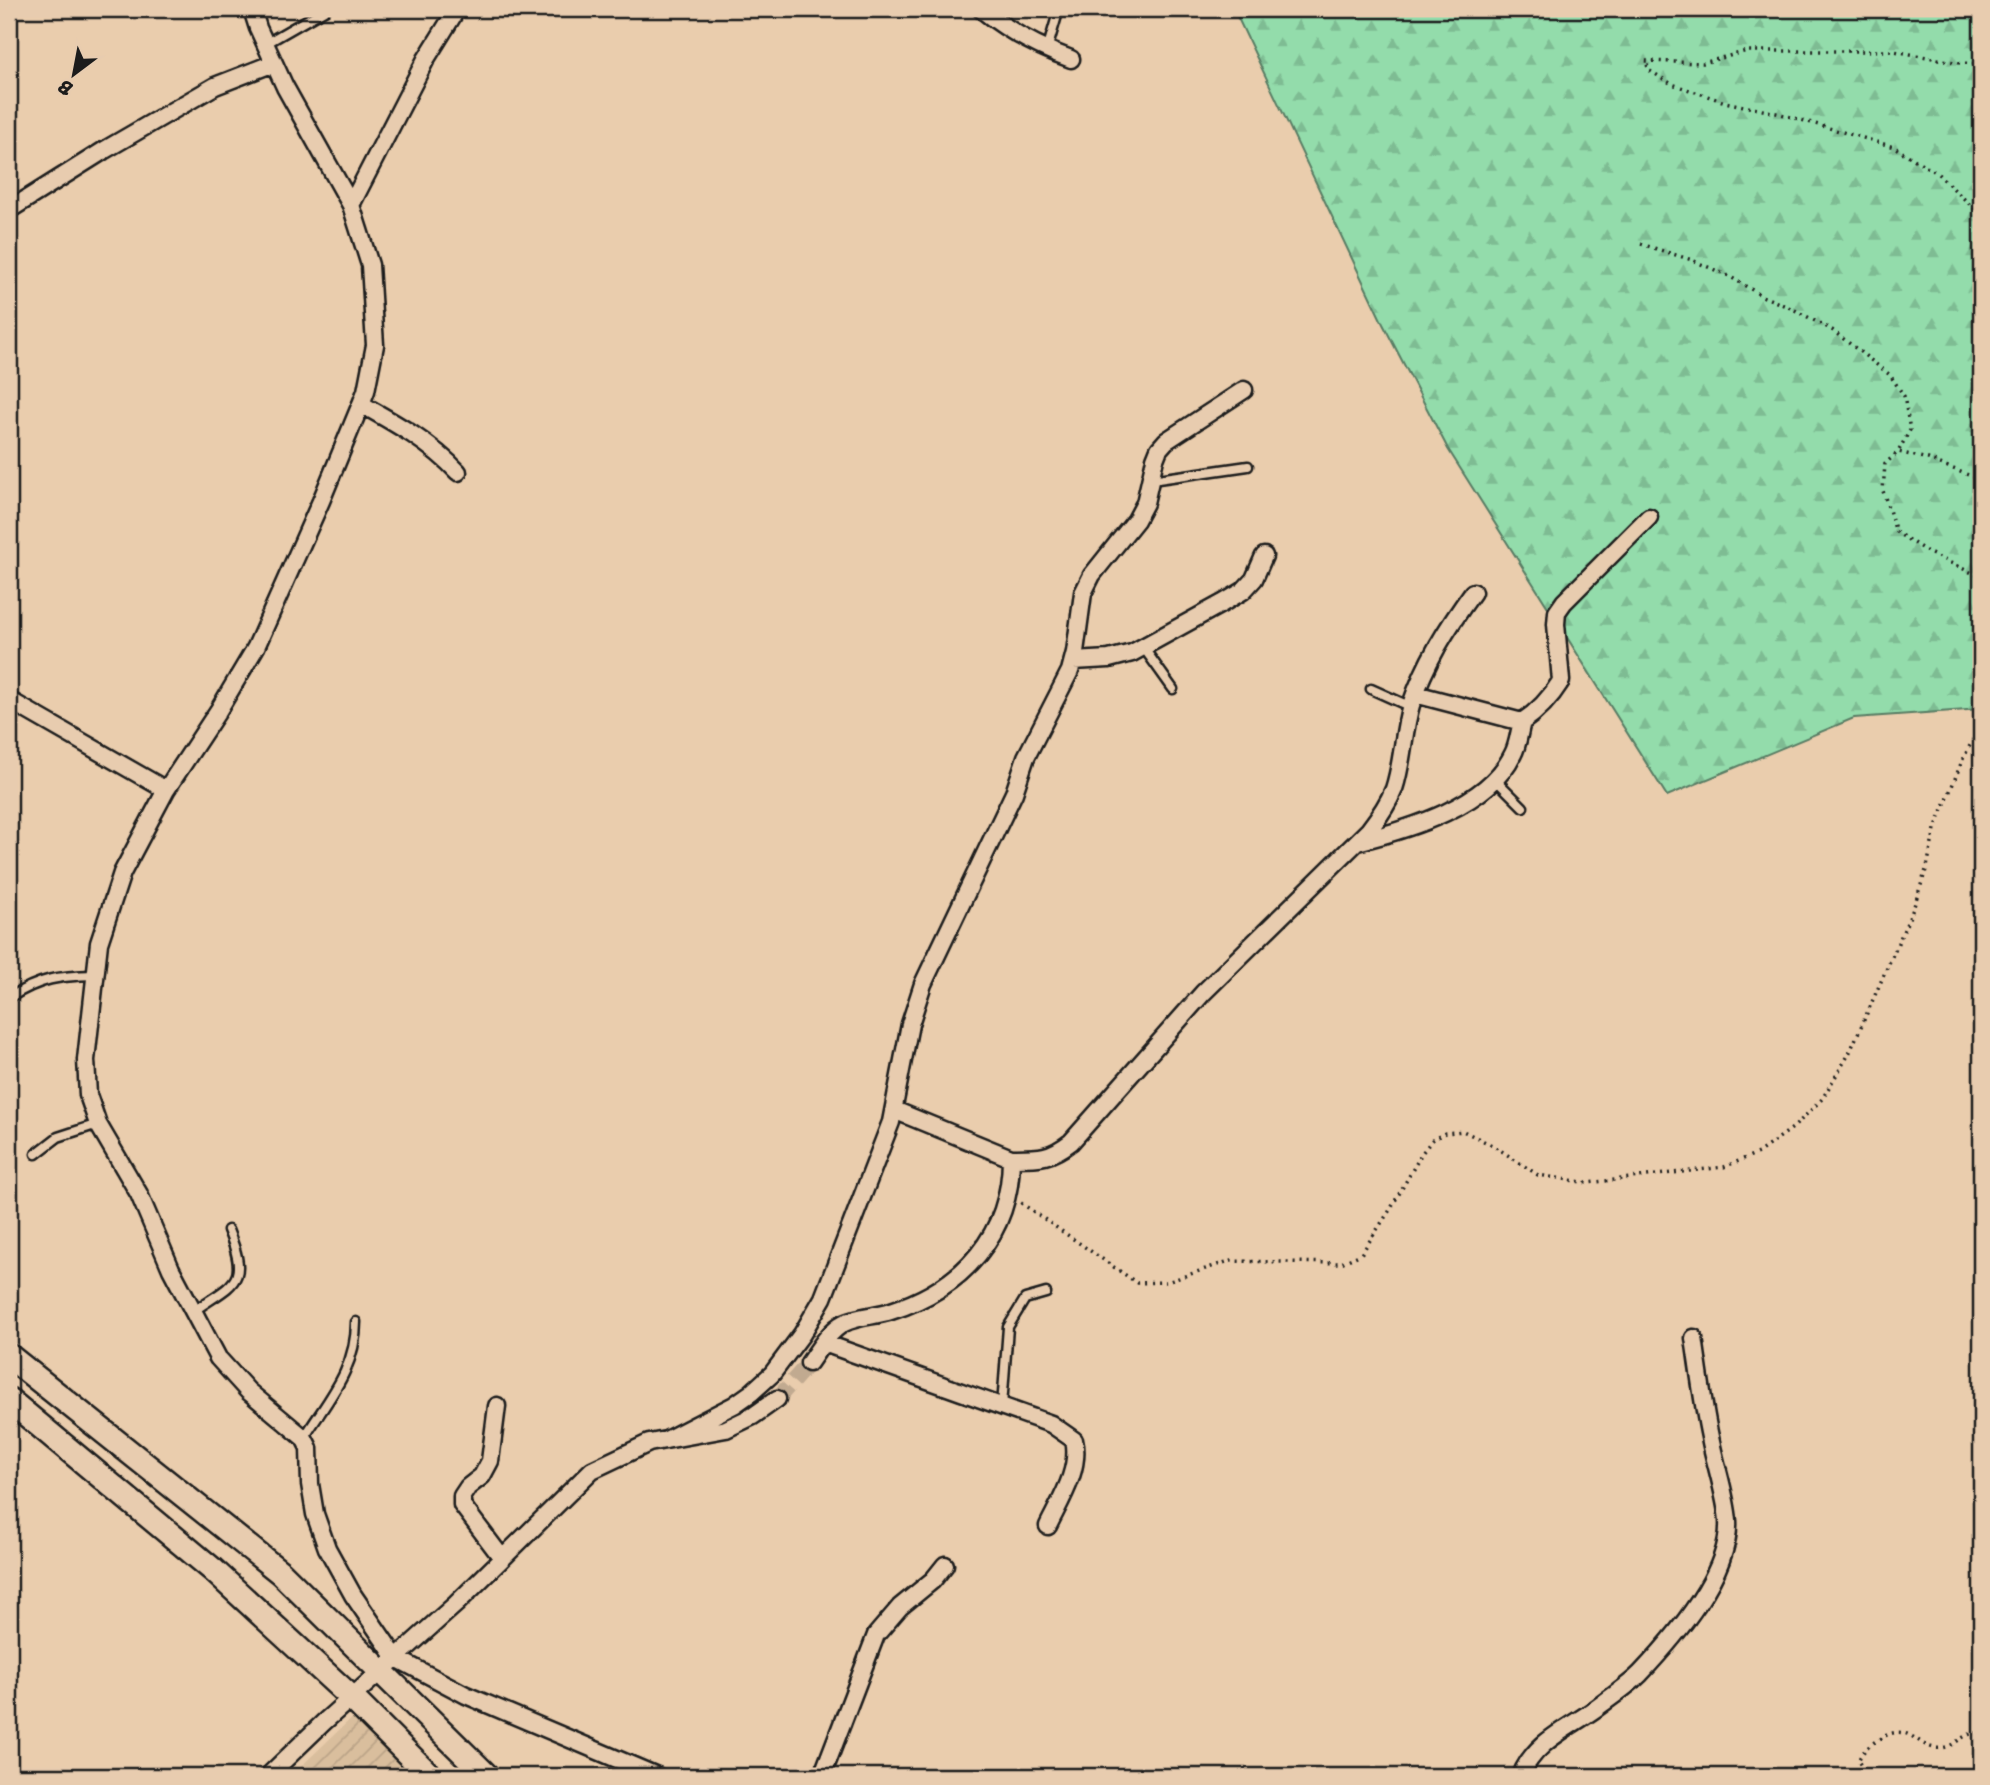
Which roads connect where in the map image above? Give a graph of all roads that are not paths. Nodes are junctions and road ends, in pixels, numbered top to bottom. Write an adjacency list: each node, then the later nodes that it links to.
1 (251, 9): 6 (street)
2 (326, 9): 6 (lane)
3 (457, 9): 10 (street)
4 (981, 9): 7 (street)
5 (1059, 9): 7 (lane)
6 (265, 44): 9 (street)
7 (1047, 50): 8 (street)
8 (1071, 59)
9 (274, 63): 10 (street); 11 (street)
10 (351, 205): 13 (street)
11 (9, 210)
12 (1244, 390): 16 (street)
13 (361, 404): 15 (street); 28 (street)
14 (1248, 466): 16 (lane)
15 (458, 472)
16 (1151, 481): 21 (street)
17 (1650, 517): 26 (street)
18 (1264, 556): 20 (street)
19 (1473, 592): 25 (street)
20 (1143, 648): 21 (street); 22 (lane)
21 (1073, 661): 33 (street)
22 (1173, 689)
23 (1371, 689): 25 (lane)
24 (9, 700): 28 (street)
25 (1413, 701): 26 (street); 30 (street)
26 (1522, 722): 27 (street)
27 (1495, 779): 29 (lane); 30 (street)
28 (166, 790): 31 (street)
29 (1523, 807)
30 (1357, 842): 36 (street)
31 (95, 975): 32 (lane); 34 (street)
32 (9, 998)
33 (894, 1110): 36 (street); 50 (street)
34 (98, 1124): 35 (lane); 39 (street)
35 (36, 1154)
36 (1011, 1158): 42 (street)
37 (228, 1230): 39 (lane)
38 (1046, 1293): 48 (lane)
39 (192, 1312): 49 (street)
40 (356, 1322): 49 (lane)
41 (1694, 1338): 61 (street)
42 (824, 1343): 44 (street); 48 (street)
43 (9, 1356): 54 (main road)
44 (809, 1363)
45 (777, 1399): 50 (street)
46 (9, 1400): 55 (main road)
47 (497, 1406): 52 (street)
48 (1002, 1406): 51 (street)
49 (304, 1438): 54 (street)
50 (666, 1440): 52 (street)
51 (1048, 1526)
52 (502, 1558): 54 (street)
53 (945, 1565): 60 (street)
54 (388, 1665): 55 (street); 58 (main road); 59 (street)
55 (352, 1698): 56 (street); 57 (main road)
56 (268, 1776)
57 (430, 1776)
58 (487, 1776)
59 (657, 1776)
60 (822, 1776)
61 (1521, 1776)

